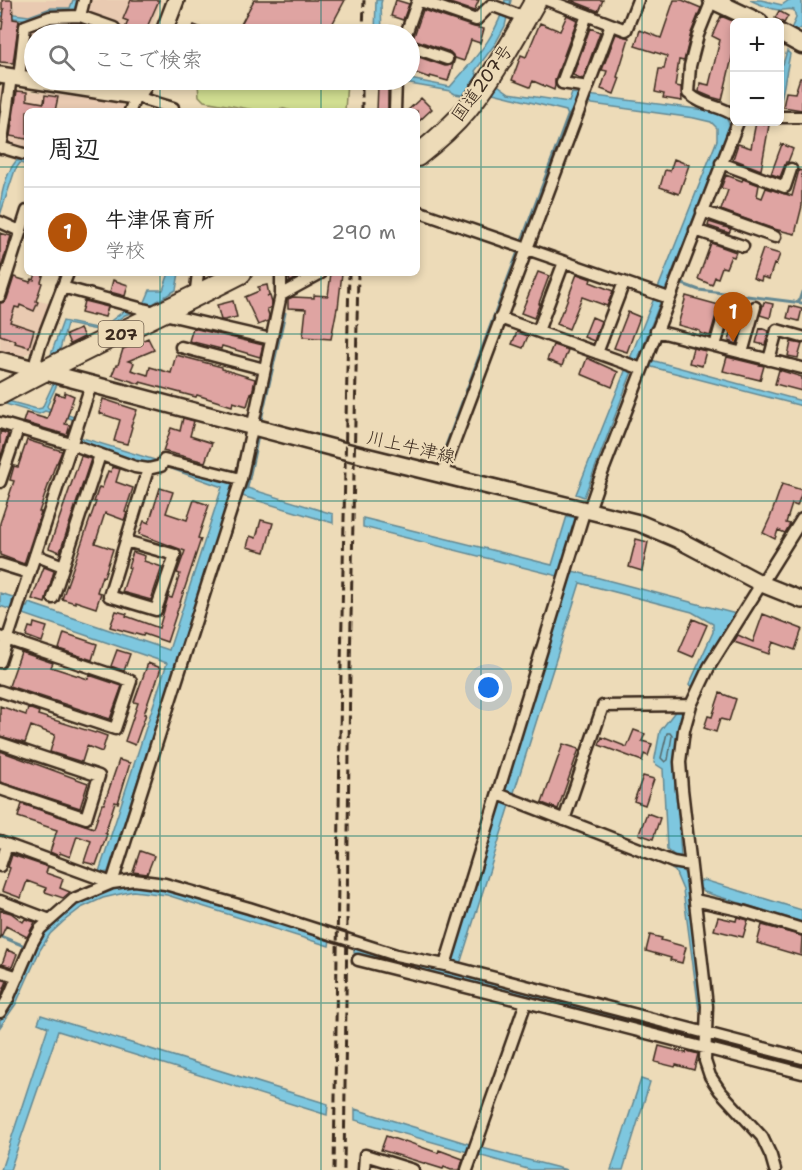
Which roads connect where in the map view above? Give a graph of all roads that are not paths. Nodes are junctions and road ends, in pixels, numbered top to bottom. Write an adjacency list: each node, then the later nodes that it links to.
1 (84, 0): 10 (street)
2 (176, 0): 14 (main road)
3 (418, 0): 8 (street); 15 (street)
4 (536, 0): 8 (highway, 国道207号)
5 (547, 0): 9 (street)
6 (638, 0): 16 (street)
7 (712, 0): 11 (main road); 31 (street)
8 (512, 12): 37 (highway, 国道207号)
9 (587, 15): 16 (street); 26 (street)
10 (80, 16): 12 (street); 13 (street)
11 (750, 18)
12 (31, 24)
13 (103, 24)
14 (167, 24)
15 (410, 24)
16 (611, 25): 26 (street)
17 (24, 29): 22 (street)
18 (784, 35): 19 (main road)
19 (802, 45)
20 (420, 49): 21 (street)
21 (447, 58)
22 (10, 77): 35 (street)
23 (95, 90): 27 (main road)
24 (141, 90): 27 (main road)
25 (396, 90): 30 (street)
26 (587, 90): 48 (street)
27 (136, 94): 28 (street); 29 (street)
28 (131, 108)
29 (173, 108)
30 (395, 108)
31 (730, 112)
32 (784, 117): 33 (street)
33 (802, 117)
34 (736, 126): 38 (street)
35 (0, 147): 36 (street)
36 (24, 154)
37 (420, 154)
38 (721, 163): 39 (street); 40 (street)
39 (791, 169)
40 (702, 212): 44 (street); 46 (street)
41 (420, 213): 48 (street)
42 (24, 220): 45 (street)
43 (0, 222): 45 (street)
44 (695, 230): 47 (street); 60 (street)
45 (20, 231): 58 (street)
46 (775, 237)
47 (743, 246)
48 (521, 247): 49 (street); 64 (street)
49 (564, 262): 55 (street); 65 (street)
50 (67, 276): 56 (street)
51 (198, 276): 59 (street)
52 (235, 276): 59 (highway, 207)
53 (281, 276): 57 (street)
54 (316, 276): 57 (street)
55 (624, 282): 60 (street); 71 (street)
56 (62, 287): 63 (street); 78 (street)
57 (281, 295): 68 (street)
58 (0, 296)
59 (195, 297): 63 (highway, 207)
60 (669, 298): 66 (street)
61 (728, 300): 69 (street)
62 (755, 307): 72 (street)
63 (146, 309): 68 (street); 78 (highway, 207)
64 (500, 318): 65 (street); 87 (street)
65 (538, 331): 71 (street)
66 (656, 332): 69 (street); 77 (street)
67 (802, 337): 74 (street)
68 (271, 339): 76 (street)
69 (715, 346): 72 (street)
70 (181, 347): 76 (street)
71 (597, 353): 77 (street)
72 (742, 353): 74 (street)
73 (0, 360): 78 (main road, 川上牛津線)
74 (768, 360): 75 (street)
75 (802, 368)
76 (264, 369): 82 (street)
77 (642, 369): 90 (street)
78 (42, 371): 79 (main road, 川上牛津線); 80 (highway, 207)
79 (91, 384): 82 (main road, 川上牛津線); 84 (street)
80 (0, 394)
81 (0, 423): 83 (street)
82 (251, 427): 87 (main road, 川上牛津線); 88 (street)
83 (18, 429): 84 (street); 89 (street)
84 (71, 444): 85 (street); 93 (street)
85 (100, 455): 86 (street); 95 (street)
86 (148, 469): 88 (street); 92 (street)
87 (442, 475): 90 (main road, 川上牛津線)
88 (241, 480): 111 (street)
89 (0, 482)
90 (587, 509): 97 (main road, 川上牛津線); 106 (street)
91 (802, 519): 97 (street)
92 (126, 541): 92 (street)
93 (35, 555): 95 (street); 96 (street)
94 (0, 564): 96 (street)
95 (63, 566): 98 (street)
96 (29, 573): 100 (street)
97 (762, 584): 99 (main road, 川上牛津線); 103 (street)
98 (53, 597)
99 (802, 600)
100 (4, 638): 101 (street); 102 (street)
101 (0, 662)
102 (0, 691)
103 (691, 705): 107 (street); 110 (street)
104 (0, 743): 105 (street)
105 (0, 789)
106 (498, 794): 107 (street); 117 (street)
107 (564, 820): 110 (street)
108 (4, 844): 109 (street); 111 (street)
109 (0, 866)
110 (684, 867): 112 (street)
111 (112, 883): 114 (street); 117 (street)
112 (694, 894): 115 (street); 122 (street)
113 (0, 901): 114 (street)
114 (50, 920): 119 (street)
115 (802, 929)
116 (358, 960): 120 (street)
117 (445, 965): 122 (street)
118 (0, 971): 119 (street)
119 (18, 977): 121 (street)
120 (526, 1002): 123 (street); 128 (street)
121 (0, 1012)
122 (706, 1034): 123 (street); 124 (street)
123 (706, 1048): 125 (street); 129 (street)
124 (802, 1058)
125 (802, 1073)
126 (364, 1170): 127 (street)
127 (413, 1170)
128 (467, 1170)
129 (775, 1170)

